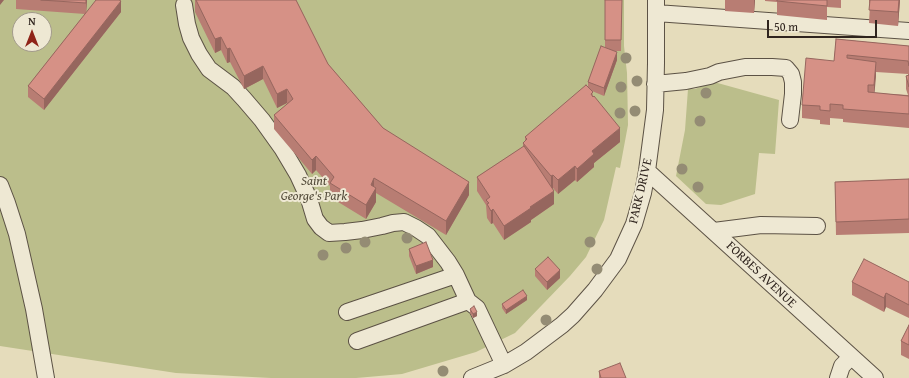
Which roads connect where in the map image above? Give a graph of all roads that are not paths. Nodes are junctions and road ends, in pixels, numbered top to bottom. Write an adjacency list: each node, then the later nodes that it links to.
1 (184, 5): 10 (street)
2 (656, 6): 3 (street); 4 (street, PARK DRIVE)
3 (909, 31)
4 (655, 84): 5 (street); 6 (street, PARK DRIVE)
5 (790, 120)
6 (647, 171): 9 (street, FORBES AVENUE); 15 (street, PARK DRIVE)
7 (0, 185): 16 (street)
8 (817, 226): 9 (street)
9 (714, 231): 14 (street, FORBES AVENUE)
10 (456, 275): 11 (street); 12 (street)
11 (468, 301): 13 (street); 15 (street)
12 (347, 312)
13 (357, 341)
14 (850, 356): 18 (street); 19 (street, FORBES AVENUE)
15 (504, 365): 17 (street, PARK DRIVE)
16 (46, 378)
17 (472, 378)
18 (838, 378)
19 (875, 378)

